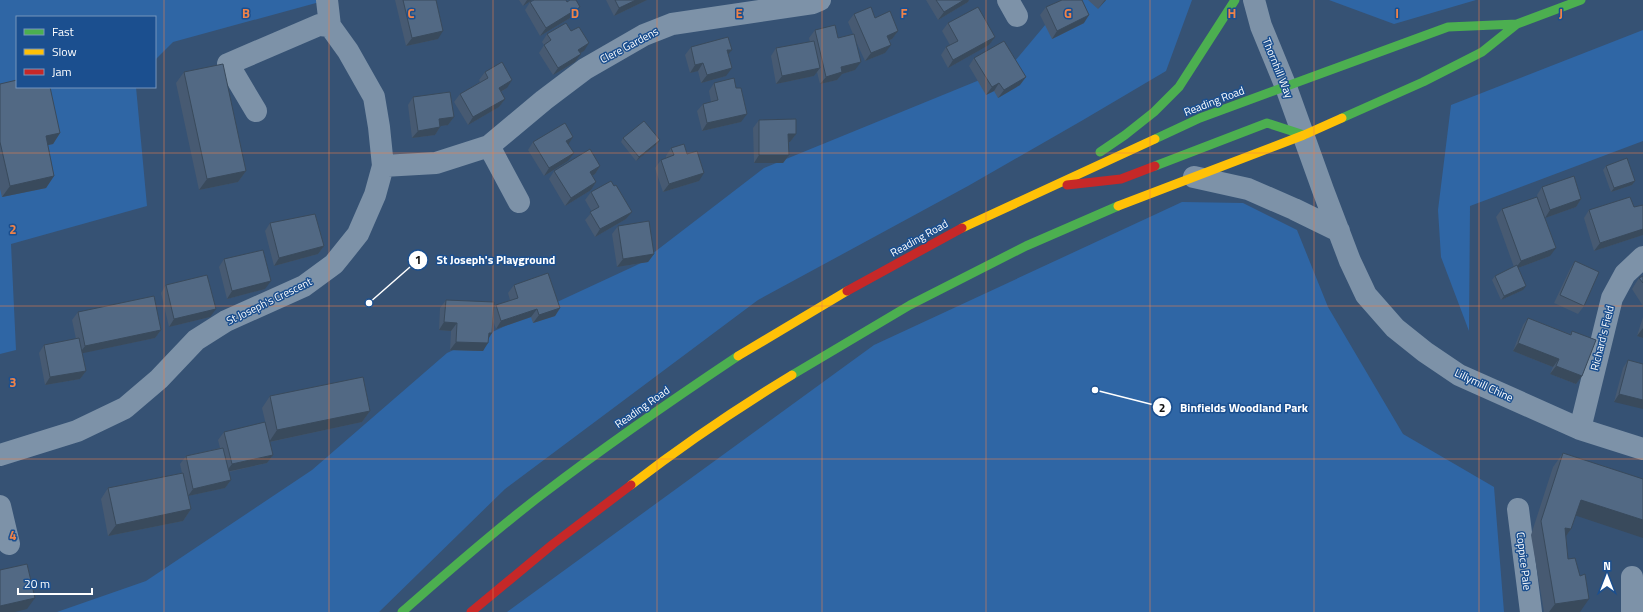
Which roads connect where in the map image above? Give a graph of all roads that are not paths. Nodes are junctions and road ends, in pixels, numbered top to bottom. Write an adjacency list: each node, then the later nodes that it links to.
1 (327, 0): 7 (street, St Joseph's Crescent)
2 (820, 0): 11 (street, Clere Gardens)
3 (1235, 0): 14 (highway)
4 (1254, 0): 8 (street, Thornhill Way)
5 (1581, 0): 6 (highway, Reading Road)
6 (1517, 24): 8 (highway, Reading Road); 10 (highway, Reading Road)
7 (330, 26): 9 (street); 12 (street, St Joseph's Crescent)
8 (1286, 86): 10 (street, Thornhill Way); 14 (highway, Reading Road)
9 (256, 112)
10 (1304, 135): 13 (highway, Reading Road); 14 (highway); 16 (street, Lillymill Chine)
11 (489, 146): 12 (street, Clere Gardens); 15 (street)
12 (383, 166): 20 (street, St Joseph's Crescent)
13 (1194, 177): 16 (street); 26 (highway, Reading Road)
14 (1046, 188): 25 (highway, Reading Road)
15 (520, 202)
16 (1339, 231): 18 (street, Lillymill Chine)
17 (1643, 257): 18 (street, Richard's Field)
18 (1580, 429): 19 (street, Lillymill Chine)
19 (1643, 449)
20 (0, 455)
21 (0, 506): 23 (street)
22 (1518, 509): 27 (street, Coppice Pale)
23 (9, 544)
24 (1632, 578): 28 (street)
25 (402, 612)
26 (471, 612)
27 (1531, 612)
28 (1632, 612)

